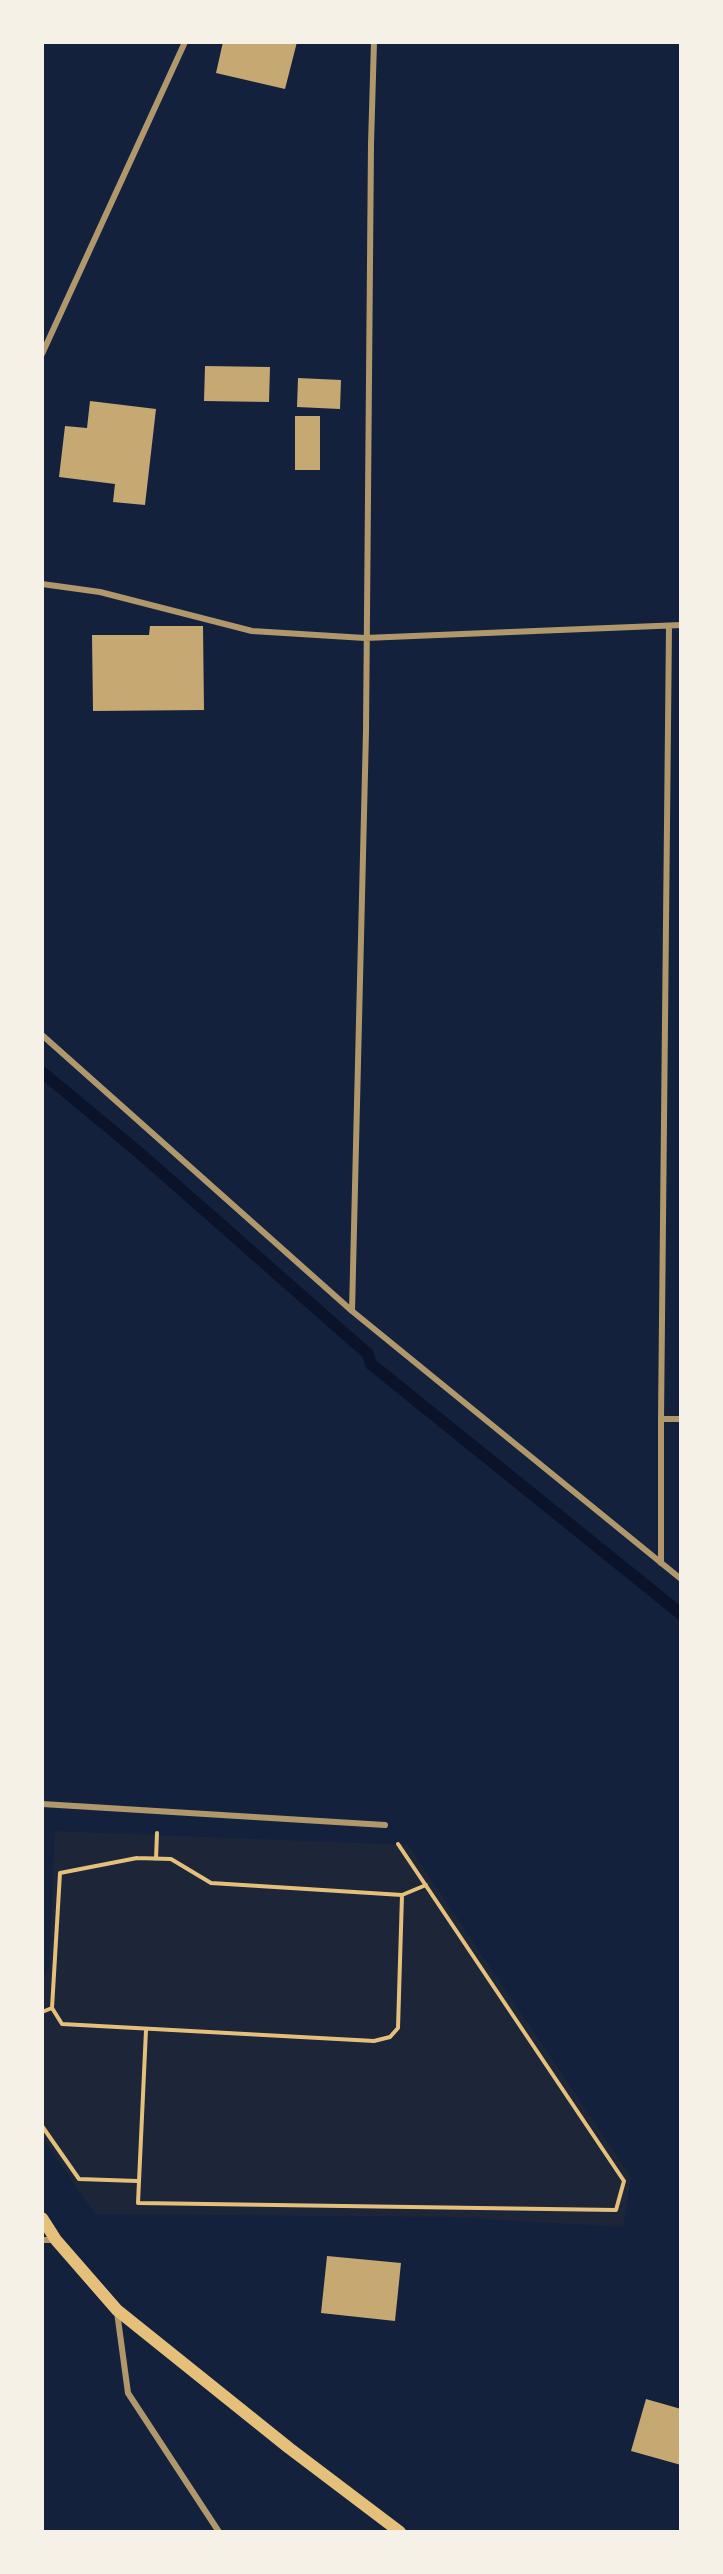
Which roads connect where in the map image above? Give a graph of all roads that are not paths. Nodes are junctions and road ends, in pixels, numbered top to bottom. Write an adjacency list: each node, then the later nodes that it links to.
1 (185, 42): 3 (street)
2 (374, 42): 7 (street)
3 (42, 354)
4 (42, 584): 7 (street)
5 (681, 625): 6 (street)
6 (669, 626): 7 (street); 10 (street)
7 (365, 638): 9 (street)
8 (42, 1035): 9 (street)
9 (352, 1311): 12 (street)
10 (661, 1419): 11 (street); 12 (street)
11 (681, 1419)
12 (661, 1563): 13 (street)
13 (681, 1579)
14 (42, 1804): 15 (street)
15 (385, 1825)
16 (42, 2218): 18 (main road)
17 (42, 2240): 18 (street)
18 (56, 2240): 19 (main road)
19 (117, 2310): 20 (street); 21 (main road)
20 (219, 2532)
21 (400, 2532)

